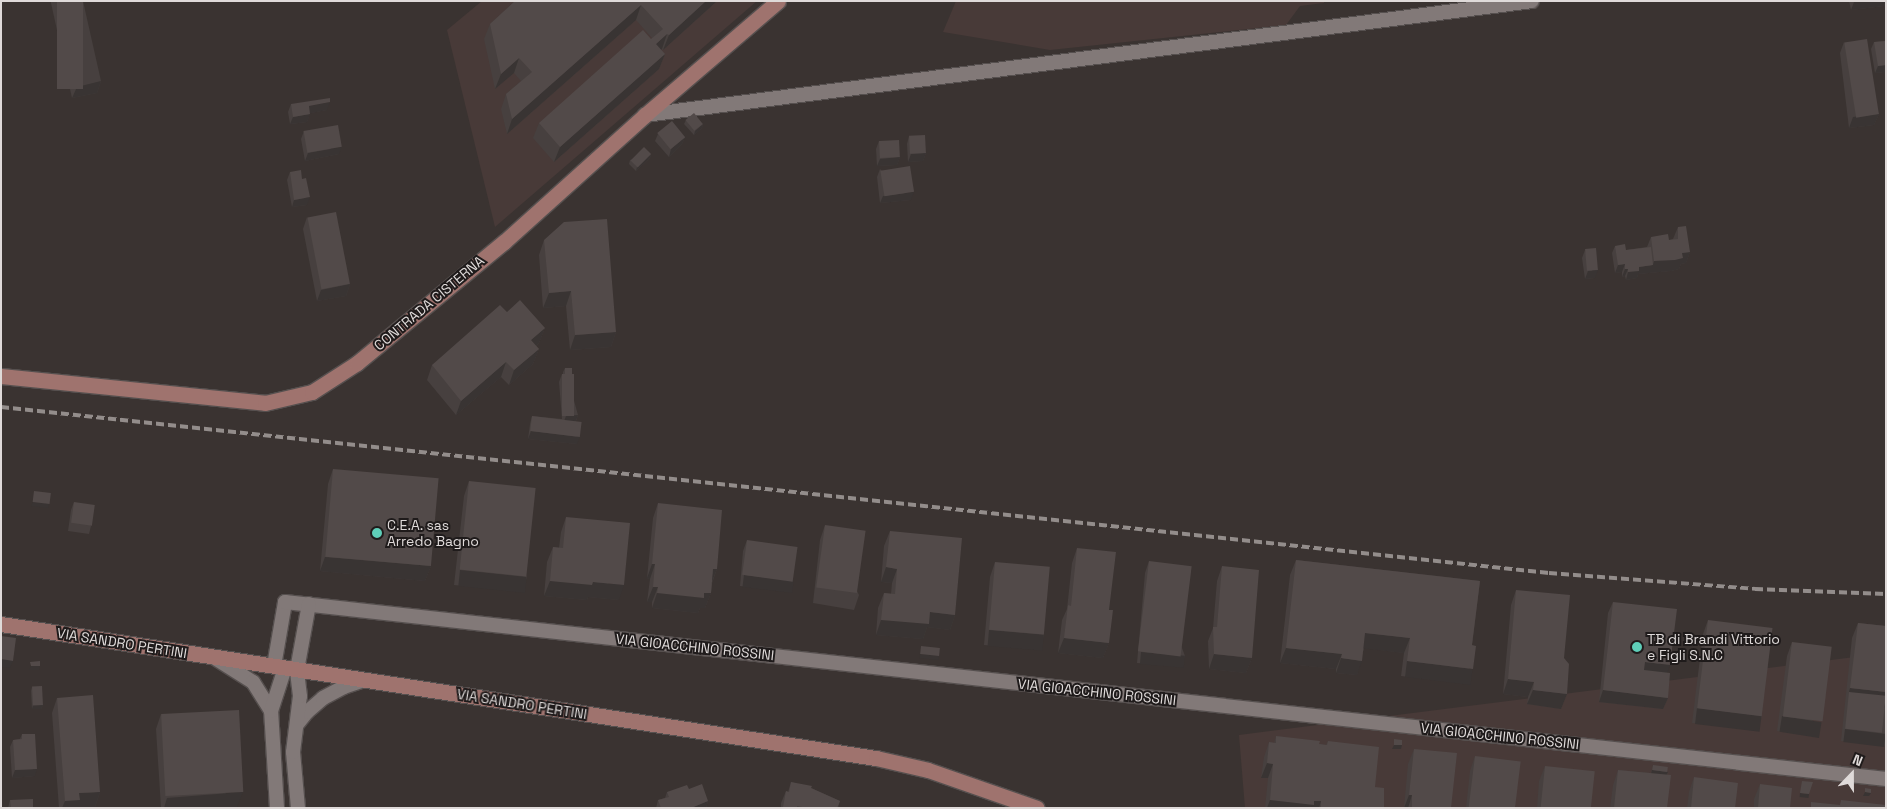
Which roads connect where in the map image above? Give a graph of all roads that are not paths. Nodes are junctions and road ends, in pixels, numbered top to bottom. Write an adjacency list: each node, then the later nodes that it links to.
1 (778, 1): 3 (main road, CONTRADA CISTERNA)
2 (1532, 1): 3 (street)
3 (645, 115): 4 (main road, CONTRADA CISTERNA)
4 (1, 376)
5 (309, 604): 8 (street); 8 (street, VIA GIOACCHINO ROSSINI); 12 (street, VIA GIOACCHINO ROSSINI)
6 (1, 624): 7 (main road, VIA SANDRO PERTINI)
7 (212, 657): 8 (main road, VIA SANDRO PERTINI); 10 (street)
8 (286, 668): 9 (main road, VIA SANDRO PERTINI); 10 (street); 11 (street)
9 (364, 680): 11 (street); 15 (main road, VIA SANDRO PERTINI)
10 (271, 711): 13 (street)
11 (298, 723): 14 (street)
12 (1886, 779)
13 (277, 808)
14 (298, 808)
15 (1037, 808)

